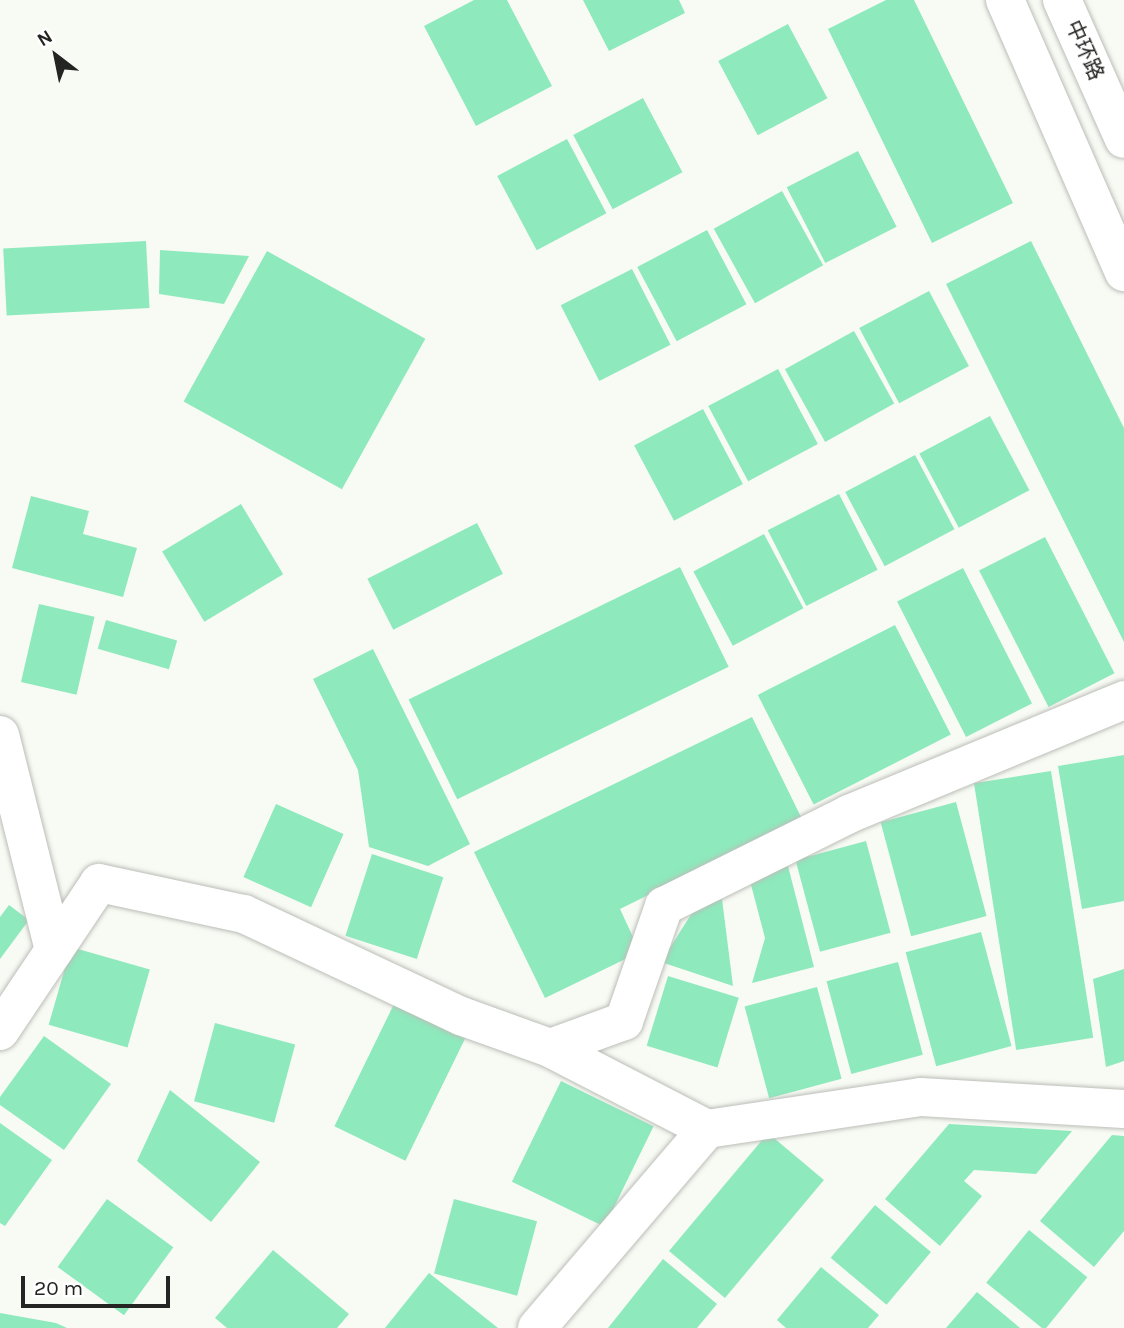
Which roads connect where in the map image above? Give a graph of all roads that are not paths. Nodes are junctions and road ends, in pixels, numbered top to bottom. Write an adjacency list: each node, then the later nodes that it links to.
1 (1005, 0): 4 (street)
2 (1062, 0): 3 (street, 中环路)
3 (1124, 139)
4 (1124, 272)
5 (1124, 700): 9 (street)
6 (0, 735): 7 (street)
7 (54, 950): 8 (street); 9 (street)
8 (0, 1031)
9 (550, 1048): 11 (street)
10 (1124, 1109): 11 (street)
11 (707, 1129): 12 (street)
12 (537, 1328)

